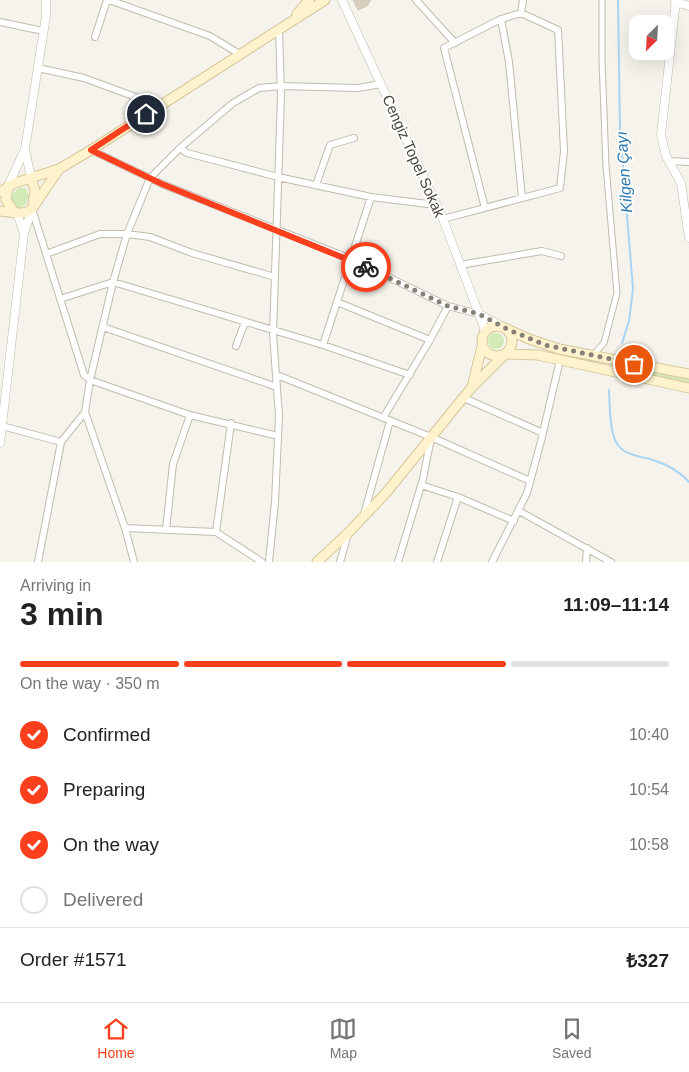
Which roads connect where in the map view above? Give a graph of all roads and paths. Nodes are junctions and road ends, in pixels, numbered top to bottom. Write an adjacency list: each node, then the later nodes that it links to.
1 (46, 0): 16 (street)
2 (108, 0): 17 (street); 19 (street)
3 (309, 0): 14 (main road)
4 (325, 0): 14 (main road)
5 (342, 0): 21 (street, Cengiz Topel Sokak)
6 (416, 0): 18 (street)
7 (523, 0): 11 (street)
8 (602, 0): 68 (street)
9 (676, 1): 10 (street); 28 (street)
10 (689, 6)
11 (521, 13): 12 (street); 37 (street)
12 (501, 19): 18 (street); 37 (street)
13 (0, 22): 16 (street)
14 (290, 22): 15 (main road)
15 (279, 29): 19 (main road); 22 (street)
16 (44, 31): 20 (street)
17 (96, 37)
18 (455, 42): 39 (street)
19 (241, 55): 23 (main road)
20 (38, 68): 23 (street); 26 (street)
21 (381, 84): 22 (street); 38 (street, Cengiz Topel Sokak)
22 (281, 86): 25 (street); 31 (street)
23 (160, 106): 27 (main road)
24 (354, 138): 34 (street)
25 (180, 148): 31 (street); 33 (street)
26 (25, 149): 32 (street); 35 (street)
27 (91, 150): 30 (main road); 33 (street)
28 (669, 161): 29 (street); 47 (street)
29 (689, 162)
30 (60, 169): 32 (main road); 40 (main road)
31 (278, 177): 34 (street); 44 (street)
32 (31, 178): 35 (main road); 40 (main road)
33 (150, 178): 44 (street); 46 (street)
34 (316, 185): 36 (street)
35 (4, 189): 42 (main road)
36 (370, 197): 38 (street); 50 (street)
37 (522, 198): 39 (street)
38 (436, 205): 43 (street, Cengiz Topel Sokak)
39 (485, 208): 43 (street)
40 (32, 209): 42 (main road); 45 (street); 48 (street)
41 (0, 211): 42 (main road)
42 (16, 213): 45 (street)
43 (442, 219): 51 (street, Cengiz Topel Sokak)
44 (276, 230): 50 (street); 52 (street)
45 (24, 232): 78 (street)
46 (127, 234): 48 (street); 52 (street); 53 (street)
47 (689, 238)
48 (46, 254): 54 (street)
49 (561, 256): 51 (street)
50 (351, 260): 55 (street); 56 (street)
51 (460, 265): 57 (street, Cengiz Topel Sokak)
52 (275, 277): 61 (street)
53 (113, 282): 54 (street); 58 (street); 59 (street)
54 (60, 299): 73 (street)
55 (337, 302): 63 (street); 64 (street)
56 (448, 306): 57 (street); 63 (street)
57 (479, 314): 60 (street); 62 (street, Cengiz Topel Sokak)
58 (245, 322): 61 (street); 65 (street)
59 (103, 327): 73 (street); 74 (street)
60 (505, 328): 62 (main road); 67 (main road); 68 (main road)
61 (274, 331): 64 (street); 72 (street)
62 (485, 332): 66 (main road)
63 (430, 340): 71 (street)
64 (323, 345): 71 (street)
65 (236, 346)
66 (482, 346): 67 (main road); 75 (main road)
67 (505, 355): 69 (main road); 75 (main road)
68 (592, 356): 70 (main road)
69 (560, 360): 76 (main road); 85 (street)
70 (689, 374)
71 (410, 375): 81 (street)
72 (276, 376): 74 (street); 81 (street)
73 (90, 380): 79 (street); 80 (street)
74 (277, 387): 86 (street)
75 (472, 387): 77 (main road)
76 (689, 388)
77 (464, 398): 85 (street); 87 (main road)
78 (2, 409): 84 (street)
79 (84, 412): 88 (street); 96 (street)
80 (190, 415): 83 (street); 97 (street)
81 (383, 418): 82 (street)
82 (390, 421): 87 (street); 94 (street)
83 (231, 424): 86 (street); 98 (street)
84 (2, 426): 88 (street); 89 (street)
85 (543, 434): 90 (street)
86 (278, 436): 104 (street)
87 (431, 437): 90 (street); 91 (street); 94 (main road)
88 (62, 442): 101 (street)
89 (0, 443)
90 (530, 481): 93 (street)
91 (421, 486): 92 (street); 107 (street)
92 (458, 497): 95 (street); 108 (street)
93 (519, 511): 95 (street); 100 (street)
94 (364, 516): 99 (main road)
95 (514, 521): 109 (street)
96 (125, 528): 97 (street); 102 (street)
97 (166, 530): 98 (street)
98 (216, 532): 103 (street)
99 (348, 534): 105 (main road); 106 (street)
100 (587, 548): 110 (street); 111 (street)
101 (38, 562)
102 (134, 562)
103 (262, 562)
104 (269, 562)
105 (317, 562)
106 (340, 562)
107 (398, 562)
108 (437, 562)
109 (492, 562)
110 (586, 562)
111 (611, 562)

